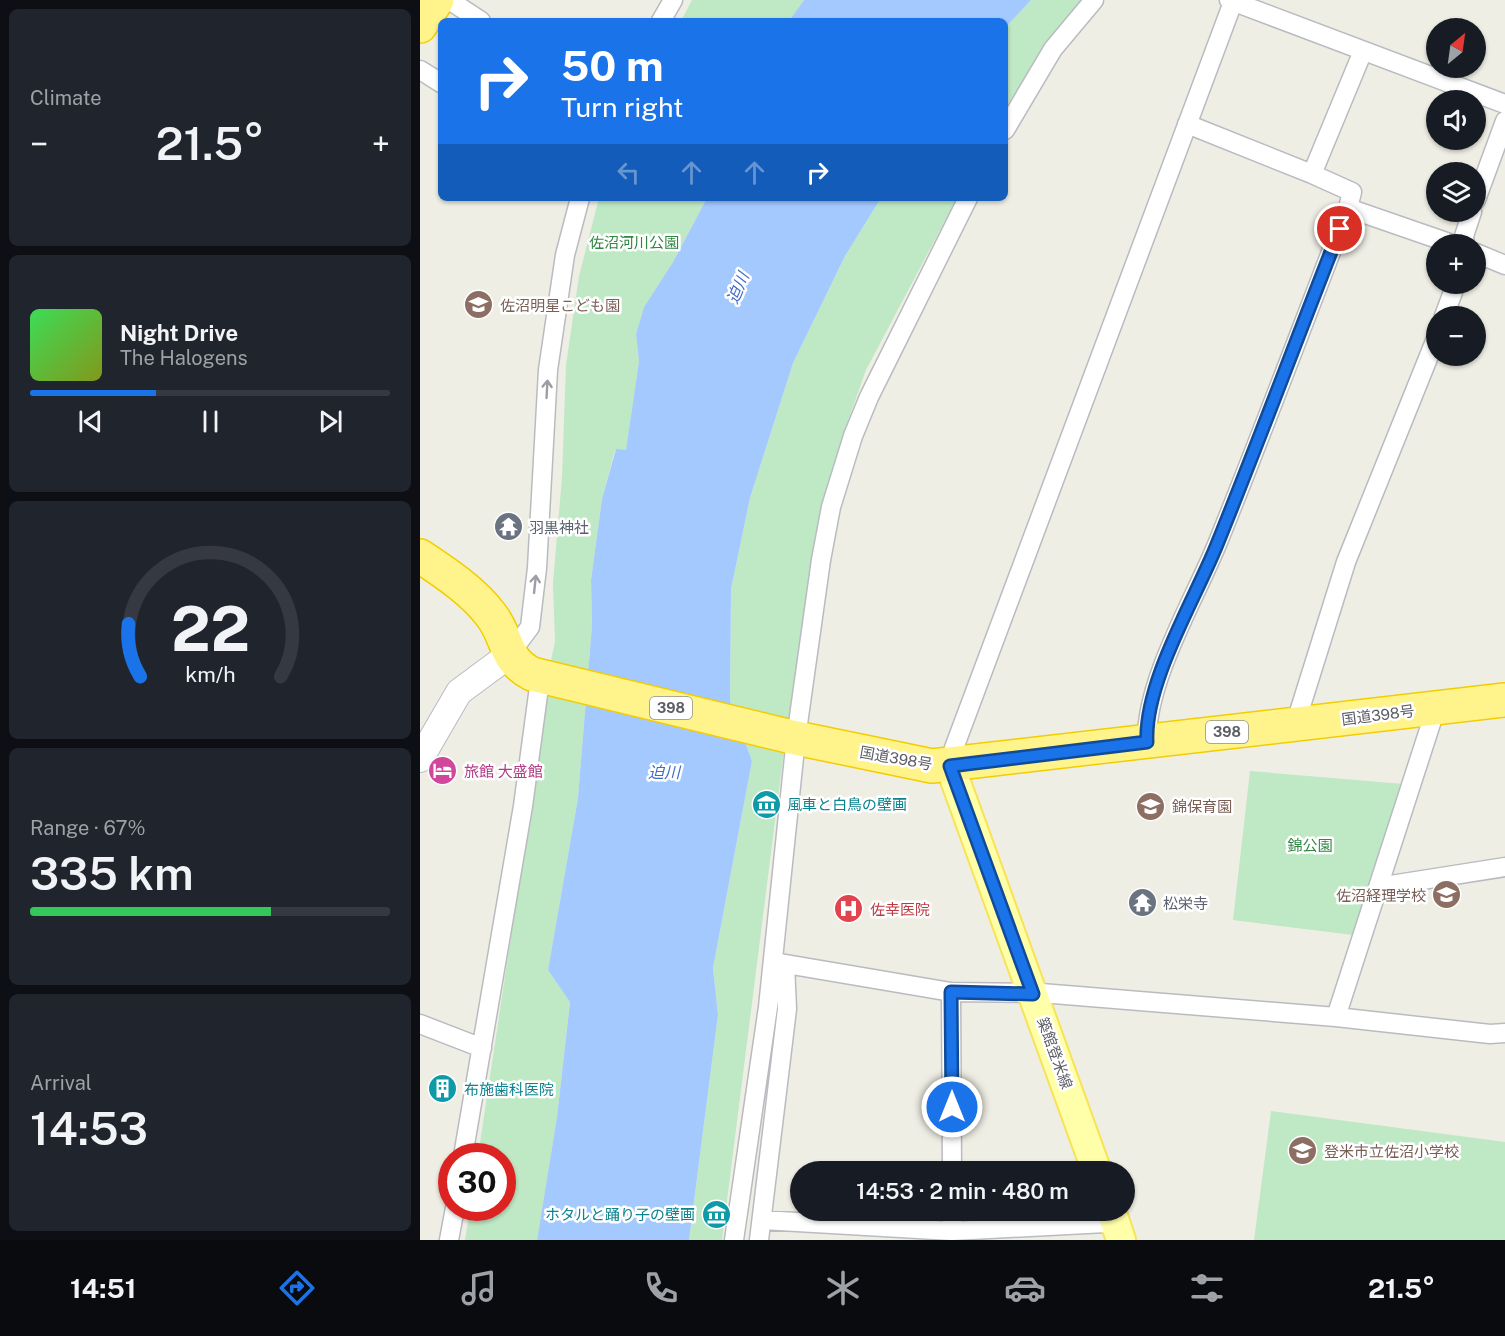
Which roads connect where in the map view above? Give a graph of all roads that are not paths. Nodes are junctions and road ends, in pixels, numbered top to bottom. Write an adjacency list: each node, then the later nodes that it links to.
1 (437, 0): 8 (highway)
2 (449, 0): 6 (street)
3 (673, 0): 7 (street)
4 (1094, 0): 15 (street)
5 (1231, 1): 9 (street); 14 (street)
6 (476, 18)
7 (663, 18)
8 (420, 26)
9 (1364, 51): 12 (street); 17 (street)
10 (420, 70): 11 (street)
11 (438, 81)
12 (1505, 104)
13 (1505, 121): 16 (street)
14 (1186, 124): 17 (street); 34 (street)
15 (1008, 125)
16 (1486, 173)
17 (1312, 174): 20 (street)
18 (579, 201): 26 (street, one-way to 18)
19 (966, 201): 31 (street)
20 (1348, 207): 21 (street); 32 (street)
21 (1426, 235)
22 (1486, 257): 23 (street)
23 (1505, 265)
24 (1426, 363): 30 (street)
25 (420, 556): 26 (highway, 国道398号 / 398)
26 (515, 647): 27 (highway, 国道398号 / 398); 33 (street)
27 (547, 678): 31 (highway, 国道398号 / 398); 43 (street)
28 (1505, 700): 29 (highway, 国道398号 / 398)
29 (1436, 708): 30 (highway, 国道398号 / 398); 36 (street)
30 (1294, 725): 32 (highway, 国道398号 / 398)
31 (796, 738): 34 (highway, 国道398号 / 398); 37 (street)
32 (1147, 742): 34 (highway, 国道398号 / 398)
33 (420, 759)
34 (950, 766): 39 (main road, 築館登米線)
35 (1505, 867): 36 (street)
36 (1378, 887): 40 (street)
37 (779, 963): 38 (street); 47 (street); 52 (street)
38 (951, 992): 39 (street); 45 (street)
39 (1033, 994): 40 (street); 46 (main road, 築館登米線)
40 (1336, 1017): 42 (street)
41 (420, 1024): 43 (street)
42 (1505, 1033)
43 (482, 1048): 44 (street)
44 (465, 1143)
45 (952, 1161)
46 (1093, 1161)
47 (762, 1220): 50 (street); 53 (street)
48 (453, 1221): 51 (street)
49 (1116, 1224): 50 (street)
50 (952, 1236)
51 (449, 1240)
52 (735, 1240)
53 (759, 1240)

